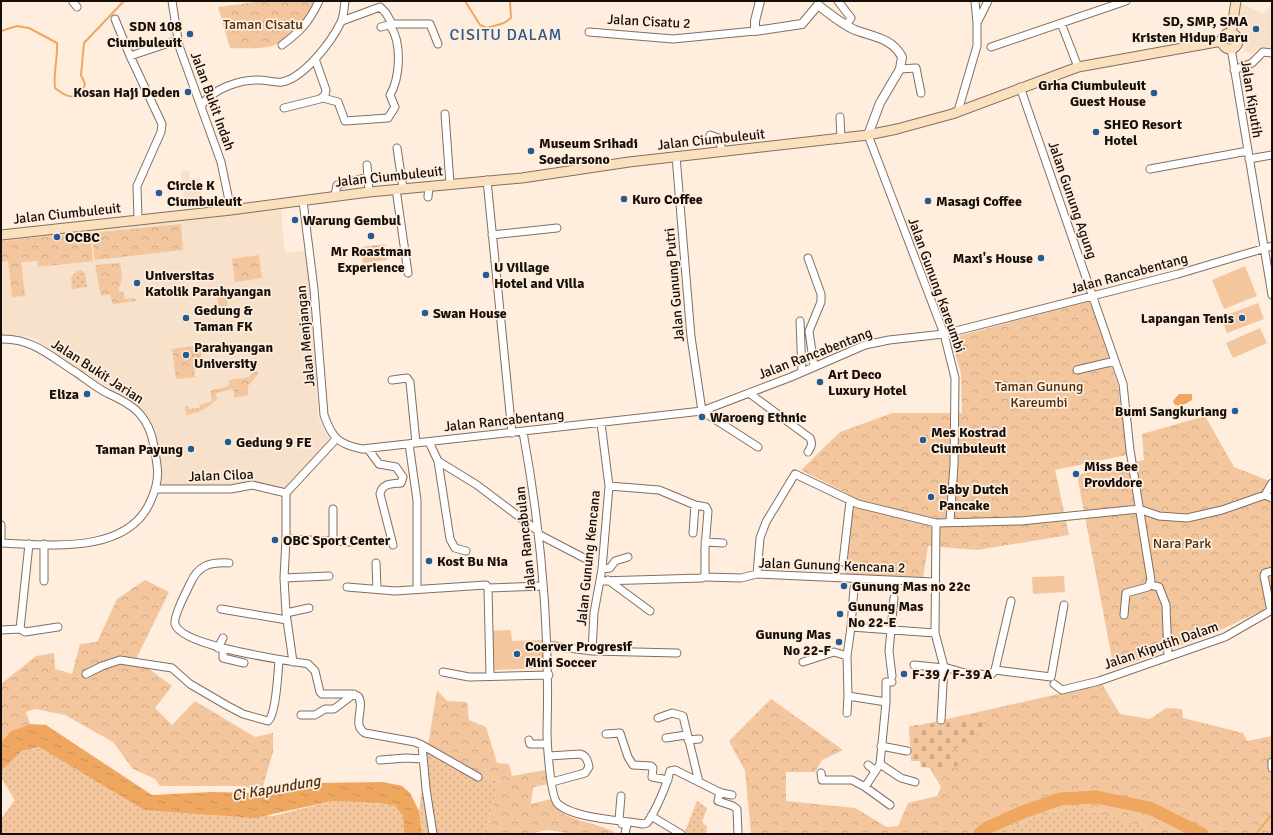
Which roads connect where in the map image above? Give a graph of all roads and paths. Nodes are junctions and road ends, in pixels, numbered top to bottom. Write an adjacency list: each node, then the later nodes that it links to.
1 (172, 1): 21 (street, Jalan Bukit Indah)
2 (319, 1): 24 (street)
3 (345, 1): 12 (street)
4 (760, 1): 18 (street)
5 (838, 1): 16 (street)
6 (975, 1): 13 (street)
7 (988, 1): 13 (street)
8 (1126, 1): 14 (street)
9 (1236, 1): 20 (main road)
10 (818, 3): 16 (street); 18 (street)
11 (115, 19): 28 (street)
12 (342, 20): 15 (street); 29 (street)
13 (977, 23): 38 (street)
14 (1061, 23): 25 (street); 30 (street)
15 (391, 25): 17 (street); 23 (street); 35 (street)
16 (846, 25): 31 (street)
17 (381, 27)
18 (755, 31): 19 (street, Jalan Cisatu 2)
19 (589, 32)
20 (1231, 33): 22 (main road); 26 (main road)
21 (178, 40): 28 (street); 36 (street, Jalan Bukit Indah)
22 (1222, 41): 26 (main road); 30 (main road, Jalan Ciumbuleuit)
23 (438, 44)
24 (282, 45)
25 (991, 47)
26 (1231, 48): 32 (street, Jalan Kiputih)
27 (1272, 53): 32 (street)
28 (130, 56): 62 (street)
29 (314, 59): 35 (street); 36 (street)
30 (1078, 66): 33 (main road, Jalan Ciumbuleuit)
31 (900, 69): 34 (street); 42 (street)
32 (1234, 70): 45 (street, Jalan Kiputih)
33 (1020, 87): 38 (main road, Jalan Ciumbuleuit); 71 (street, Jalan Gunung Agung)
34 (921, 93)
35 (322, 98): 37 (street)
36 (201, 106): 61 (street, Jalan Bukit Indah)
37 (284, 108)
38 (958, 111): 42 (main road, Jalan Ciumbuleuit)
39 (444, 114): 54 (street)
40 (840, 117): 43 (street)
41 (710, 135): 46 (street)
42 (868, 135): 43 (main road, Jalan Ciumbuleuit); 73 (street, Jalan Gunung Kareumbi)
43 (841, 139): 46 (main road, Jalan Ciumbuleuit)
44 (397, 148): 56 (street)
45 (1248, 151): 49 (street, Jalan Kiputih); 51 (street)
46 (723, 152): 48 (main road, Jalan Ciumbuleuit)
47 (1272, 155): 49 (street)
48 (676, 156): 53 (main road, Jalan Ciumbuleuit); 81 (street, Jalan Gunung Putri)
49 (1250, 159): 67 (street, Jalan Kiputih)
50 (367, 165): 52 (street)
51 (1150, 169)
52 (368, 177): 57 (street); 58 (street)
53 (487, 180): 54 (main road, Jalan Ciumbuleuit); 65 (street)
54 (450, 184): 55 (main road, Jalan Ciumbuleuit)
55 (429, 186): 56 (main road, Jalan Ciumbuleuit); 59 (street)
56 (400, 188): 57 (main road, Jalan Ciumbuleuit); 69 (street)
57 (369, 192): 58 (main road, Jalan Ciumbuleuit)
58 (335, 195): 60 (main road, Jalan Ciumbuleuit)
59 (428, 197)
60 (303, 201): 61 (main road, Jalan Ciumbuleuit); 85 (street, Jalan Menjangan)
61 (231, 210): 62 (main road, Jalan Ciumbuleuit)
62 (138, 220): 64 (main road, Jalan Ciumbuleuit)
63 (557, 228): 65 (street)
64 (1, 235)
65 (492, 235): 84 (street)
66 (1272, 246): 67 (street, Jalan Rancabentang)
67 (1263, 247): 70 (street, Jalan Kiputih); 71 (street, Jalan Rancabentang)
68 (808, 258): 76 (street)
69 (408, 273)
70 (1272, 295)
71 (1094, 297): 73 (street, Jalan Rancabentang); 75 (street, Jalan Gunung Agung)
72 (800, 322): 78 (street)
73 (944, 334): 76 (street, Jalan Rancabentang); 101 (street, Jalan Gunung Kareumbi)
74 (1, 339): 94 (street, Jalan Bukit Jarian)
75 (1115, 361): 77 (street); 100 (street, Jalan Gunung Agung)
76 (814, 366): 78 (street, Jalan Rancabentang)
77 (1077, 370)
78 (802, 372): 80 (street, Jalan Rancabentang)
79 (392, 380): 87 (street)
80 (749, 393): 81 (street, Jalan Rancabentang); 90 (street)
81 (702, 411): 82 (street, Jalan Rancabentang); 88 (street)
82 (601, 423): 83 (street, Jalan Rancabentang); 93 (street, Jalan Gunung Kencana)
83 (523, 432): 84 (street, Jalan Rancabentang); 104 (street, Jalan Rancabulan)
84 (512, 433): 86 (street, Jalan Rancabentang)
85 (336, 439): 89 (street); 95 (street)
86 (429, 442): 87 (street, Jalan Rancabentang); 91 (street)
87 (412, 444): 89 (street, Jalan Rancabentang); 137 (street)
88 (758, 447)
89 (365, 449): 114 (street)
90 (808, 452)
91 (438, 461): 104 (street); 115 (street)
92 (1272, 483): 96 (street)
93 (608, 486): 98 (street); 121 (street, Jalan Gunung Kencana)
94 (156, 489): 95 (street, Jalan Ciloa); 113 (street, Jalan Bukit Jarian)
95 (286, 493): 106 (street)
96 (1269, 496): 100 (street)
97 (850, 501): 102 (street); 118 (street); 123 (street)
98 (695, 505): 105 (street); 109 (street)
99 (333, 509): 107 (street)
100 (1140, 509): 101 (street); 131 (street, Jalan Gunung Agung)
101 (950, 521): 102 (street)
102 (936, 523): 130 (street)
103 (1, 525): 110 (street)
104 (538, 532): 117 (street); 132 (street, Jalan Rancabulan)
105 (693, 533)
106 (286, 539): 107 (street); 126 (street)
107 (333, 541): 108 (street)
108 (352, 542)
109 (705, 542): 111 (street); 125 (street)
110 (1, 543): 112 (street, Jalan Bukit Jarian)
111 (723, 543)
112 (29, 544): 113 (street, Jalan Bukit Jarian); 149 (street)
113 (44, 544): 128 (street)
114 (393, 545)
115 (466, 551)
116 (628, 556): 121 (street)
117 (584, 558)
118 (843, 562)
119 (229, 563): 155 (street)
120 (376, 564): 136 (street)
121 (602, 569): 129 (street, Jalan Gunung Kencana)
122 (1272, 571): 143 (street)
123 (757, 574): 125 (street, Jalan Gunung Kencana 2); 130 (street, Jalan Gunung Kencana 2)
124 (330, 576): 126 (street)
125 (705, 577): 127 (street, Jalan Gunung Kencana 2)
126 (284, 578): 146 (street)
127 (608, 580): 129 (street, Jalan Gunung Kencana 2); 144 (street)
128 (44, 581)
129 (600, 581): 156 (street, Jalan Gunung Kencana)
130 (934, 582): 152 (street)
131 (1150, 585): 145 (street); 159 (street)
132 (543, 586): 134 (street); 154 (street, Jalan Rancabulan)
133 (347, 587): 136 (street)
134 (488, 588): 137 (street); 170 (street)
135 (854, 588): 148 (street)
136 (377, 589): 137 (street)
137 (417, 589)
138 (894, 598): 151 (street)
139 (1011, 601): 166 (street)
140 (1064, 605): 166 (street)
141 (309, 608): 146 (street)
142 (221, 609): 146 (street)
143 (1272, 610): 159 (street, Jalan Kiputih Dalam)
144 (650, 611)
145 (1124, 615)
146 (286, 616): 161 (street)
147 (58, 627): 149 (street)
148 (851, 627): 151 (street); 158 (street)
149 (20, 629): 150 (street)
150 (1, 630)
151 (891, 631): 152 (street); 174 (street)
152 (935, 633): 165 (street)
153 (223, 638): 155 (street)
154 (546, 645): 156 (street); 169 (street, Jalan Rancabulan)
155 (220, 648): 160 (street); 163 (street)
156 (592, 651): 157 (street)
157 (677, 653)
158 (847, 656): 162 (street); 173 (street)
159 (1168, 657): 171 (street, Jalan Kiputih Dalam)
160 (279, 660): 161 (street); 168 (street)
161 (293, 662): 172 (street)
162 (803, 662)
163 (244, 663)
164 (914, 665): 165 (street)
165 (944, 668): 166 (street); 178 (street)
166 (996, 670)
167 (443, 672): 170 (street)
168 (86, 674)
169 (549, 675): 170 (street); 184 (street, Jalan Rancabulan)
170 (490, 676)
171 (1054, 684)
172 (354, 694): 176 (street); 185 (street)
173 (848, 696): 174 (street); 175 (street)
174 (886, 702): 186 (street)
175 (847, 713)
176 (301, 715)
177 (658, 718): 180 (street)
178 (941, 720)
179 (606, 734): 198 (street)
180 (687, 737): 181 (street); 182 (street); 200 (street)
181 (666, 738)
182 (699, 739)
183 (529, 740): 184 (street)
184 (547, 744): 188 (street, Jalan Rancabulan)
185 (422, 745): 189 (street); 197 (street)
186 (881, 746): 187 (street); 192 (street)
187 (908, 751)
188 (549, 756): 199 (street, Jalan Rancabulan); 199 (street)
189 (423, 759): 190 (street); 210 (street)
190 (380, 760)
191 (1272, 762): 194 (street)
192 (880, 764): 195 (street); 201 (street)
193 (868, 765): 195 (street)
194 (1272, 768)
195 (875, 771): 202 (street)
196 (821, 773): 202 (street)
197 (478, 777)
198 (668, 780): 200 (street); 207 (street)
199 (552, 782): 208 (street, Jalan Rancabulan)
200 (699, 782): 203 (street)
201 (915, 782)
202 (865, 787): 206 (street)
203 (720, 792): 204 (street); 213 (street)
204 (732, 795)
205 (621, 796): 209 (street)
206 (890, 806)
207 (651, 816): 209 (street); 212 (street)
208 (608, 819): 209 (street); 211 (street)
209 (619, 820)
210 (433, 834)
211 (626, 834)
212 (681, 834)
213 (738, 834)

